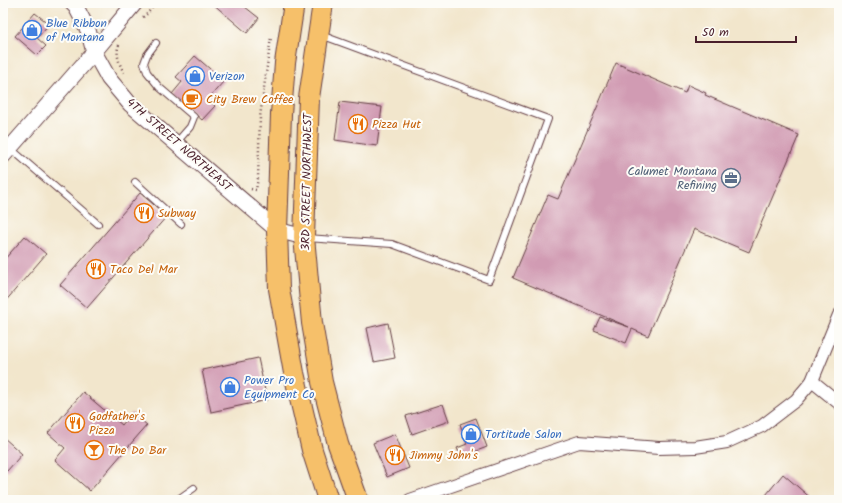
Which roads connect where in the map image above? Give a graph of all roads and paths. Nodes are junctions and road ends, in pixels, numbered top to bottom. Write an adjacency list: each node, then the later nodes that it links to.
1 (72, 3): 8 (street, 4TH STREET NORTHEAST)
2 (135, 3): 8 (street)
3 (294, 3): 15 (highway)
4 (323, 3): 6 (highway, 3RD STREET NORTHWEST)
5 (271, 33): 12 (path)
6 (318, 34): 16 (highway, 3RD STREET NORTHWEST); 16 (lane)
7 (156, 44): 9 (lane)
8 (94, 52): 9 (street, 4TH STREET NORTHEAST); 10 (street)
9 (176, 144): 15 (street, 4TH STREET NORTHEAST)
10 (6, 152): 13 (lane)
11 (135, 182): 14 (lane)
12 (256, 190)
13 (98, 224)
14 (181, 224)
15 (277, 230): 16 (street, 4TH STREET NORTHEAST); 22 (highway)
16 (304, 237): 23 (highway, 3RD STREET NORTHWEST)
17 (839, 315): 18 (street)
18 (812, 380): 19 (street); 24 (street)
19 (839, 403)
20 (194, 488): 21 (lane)
21 (177, 500)
22 (328, 500)
23 (358, 500)
24 (410, 500)

